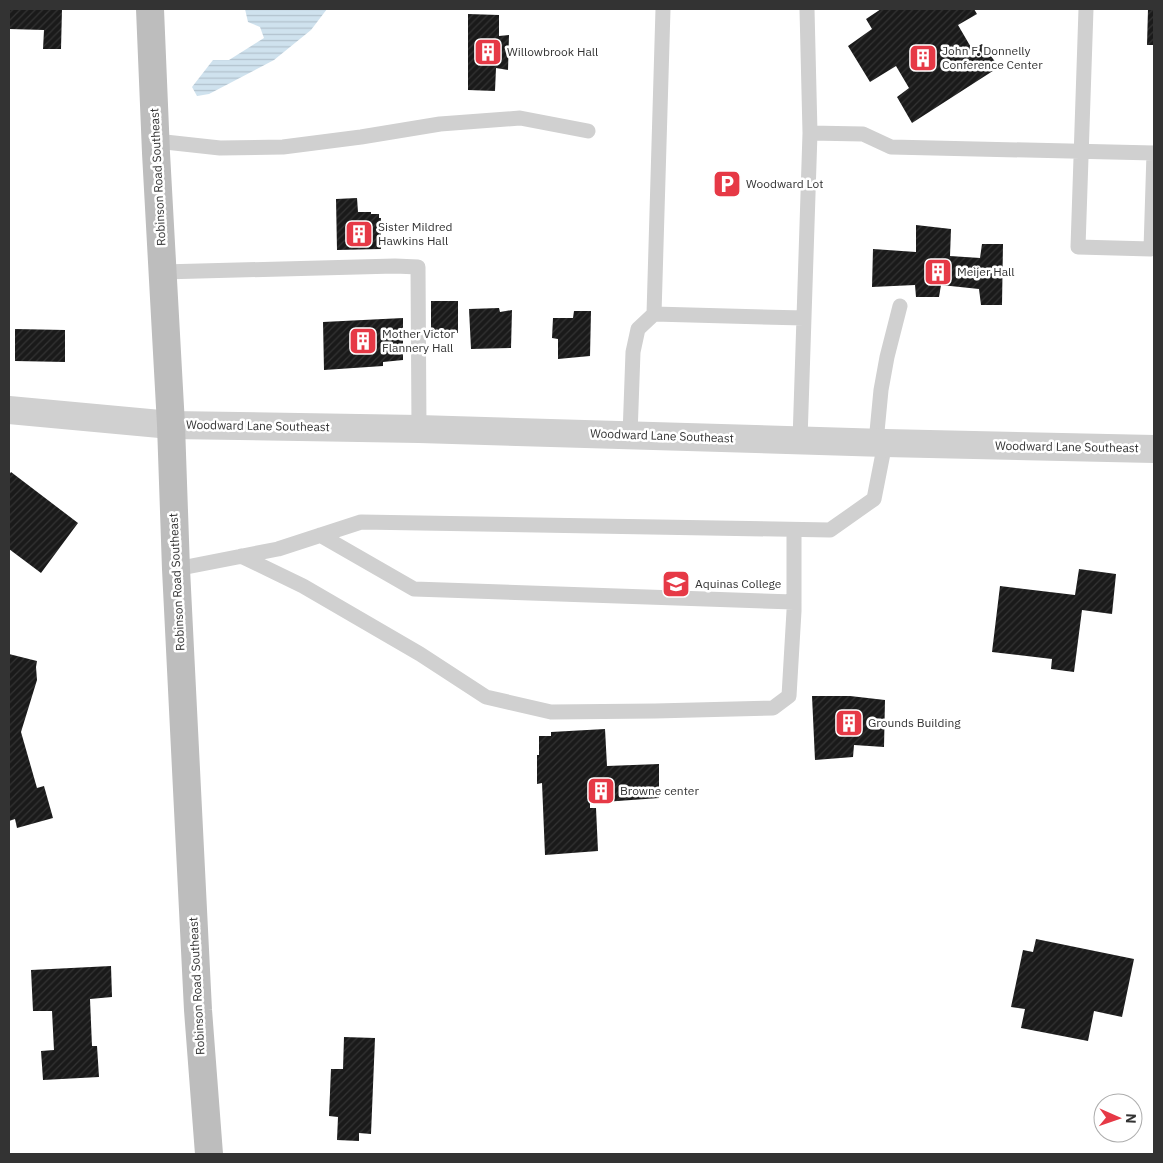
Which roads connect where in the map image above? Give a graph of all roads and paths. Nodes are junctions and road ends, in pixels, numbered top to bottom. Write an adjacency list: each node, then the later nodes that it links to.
1 (150, 9): 7 (main road, Robinson Road Southeast)
2 (663, 9): 12 (lane)
3 (807, 9): 6 (lane)
4 (1086, 9): 8 (lane)
5 (588, 131): 7 (lane)
6 (810, 134): 8 (lane); 13 (lane)
7 (156, 141): 10 (main road, Robinson Road Southeast)
8 (1081, 152): 9 (lane); 9 (lane)
9 (1154, 153)
10 (162, 272): 15 (main road, Robinson Road Southeast); 16 (lane)
11 (900, 306): 19 (lane)
12 (654, 314): 13 (lane); 17 (lane)
13 (804, 318): 18 (lane)
14 (9, 410): 15 (street, Woodward Lane Southeast)
15 (171, 425): 16 (street, Woodward Lane Southeast); 24 (main road, Robinson Road Southeast)
16 (419, 429): 17 (street, Woodward Lane Southeast)
17 (630, 435): 18 (street, Woodward Lane Southeast)
18 (800, 440): 19 (street, Woodward Lane Southeast)
19 (881, 443): 20 (street, Woodward Lane Southeast); 21 (lane)
20 (1154, 450)
21 (794, 530): 22 (lane); 25 (lane)
22 (320, 535): 23 (lane); 25 (lane)
23 (241, 556): 24 (lane); 25 (lane)
24 (176, 569): 26 (main road, Robinson Road Southeast)
25 (794, 602)
26 (209, 1154)

